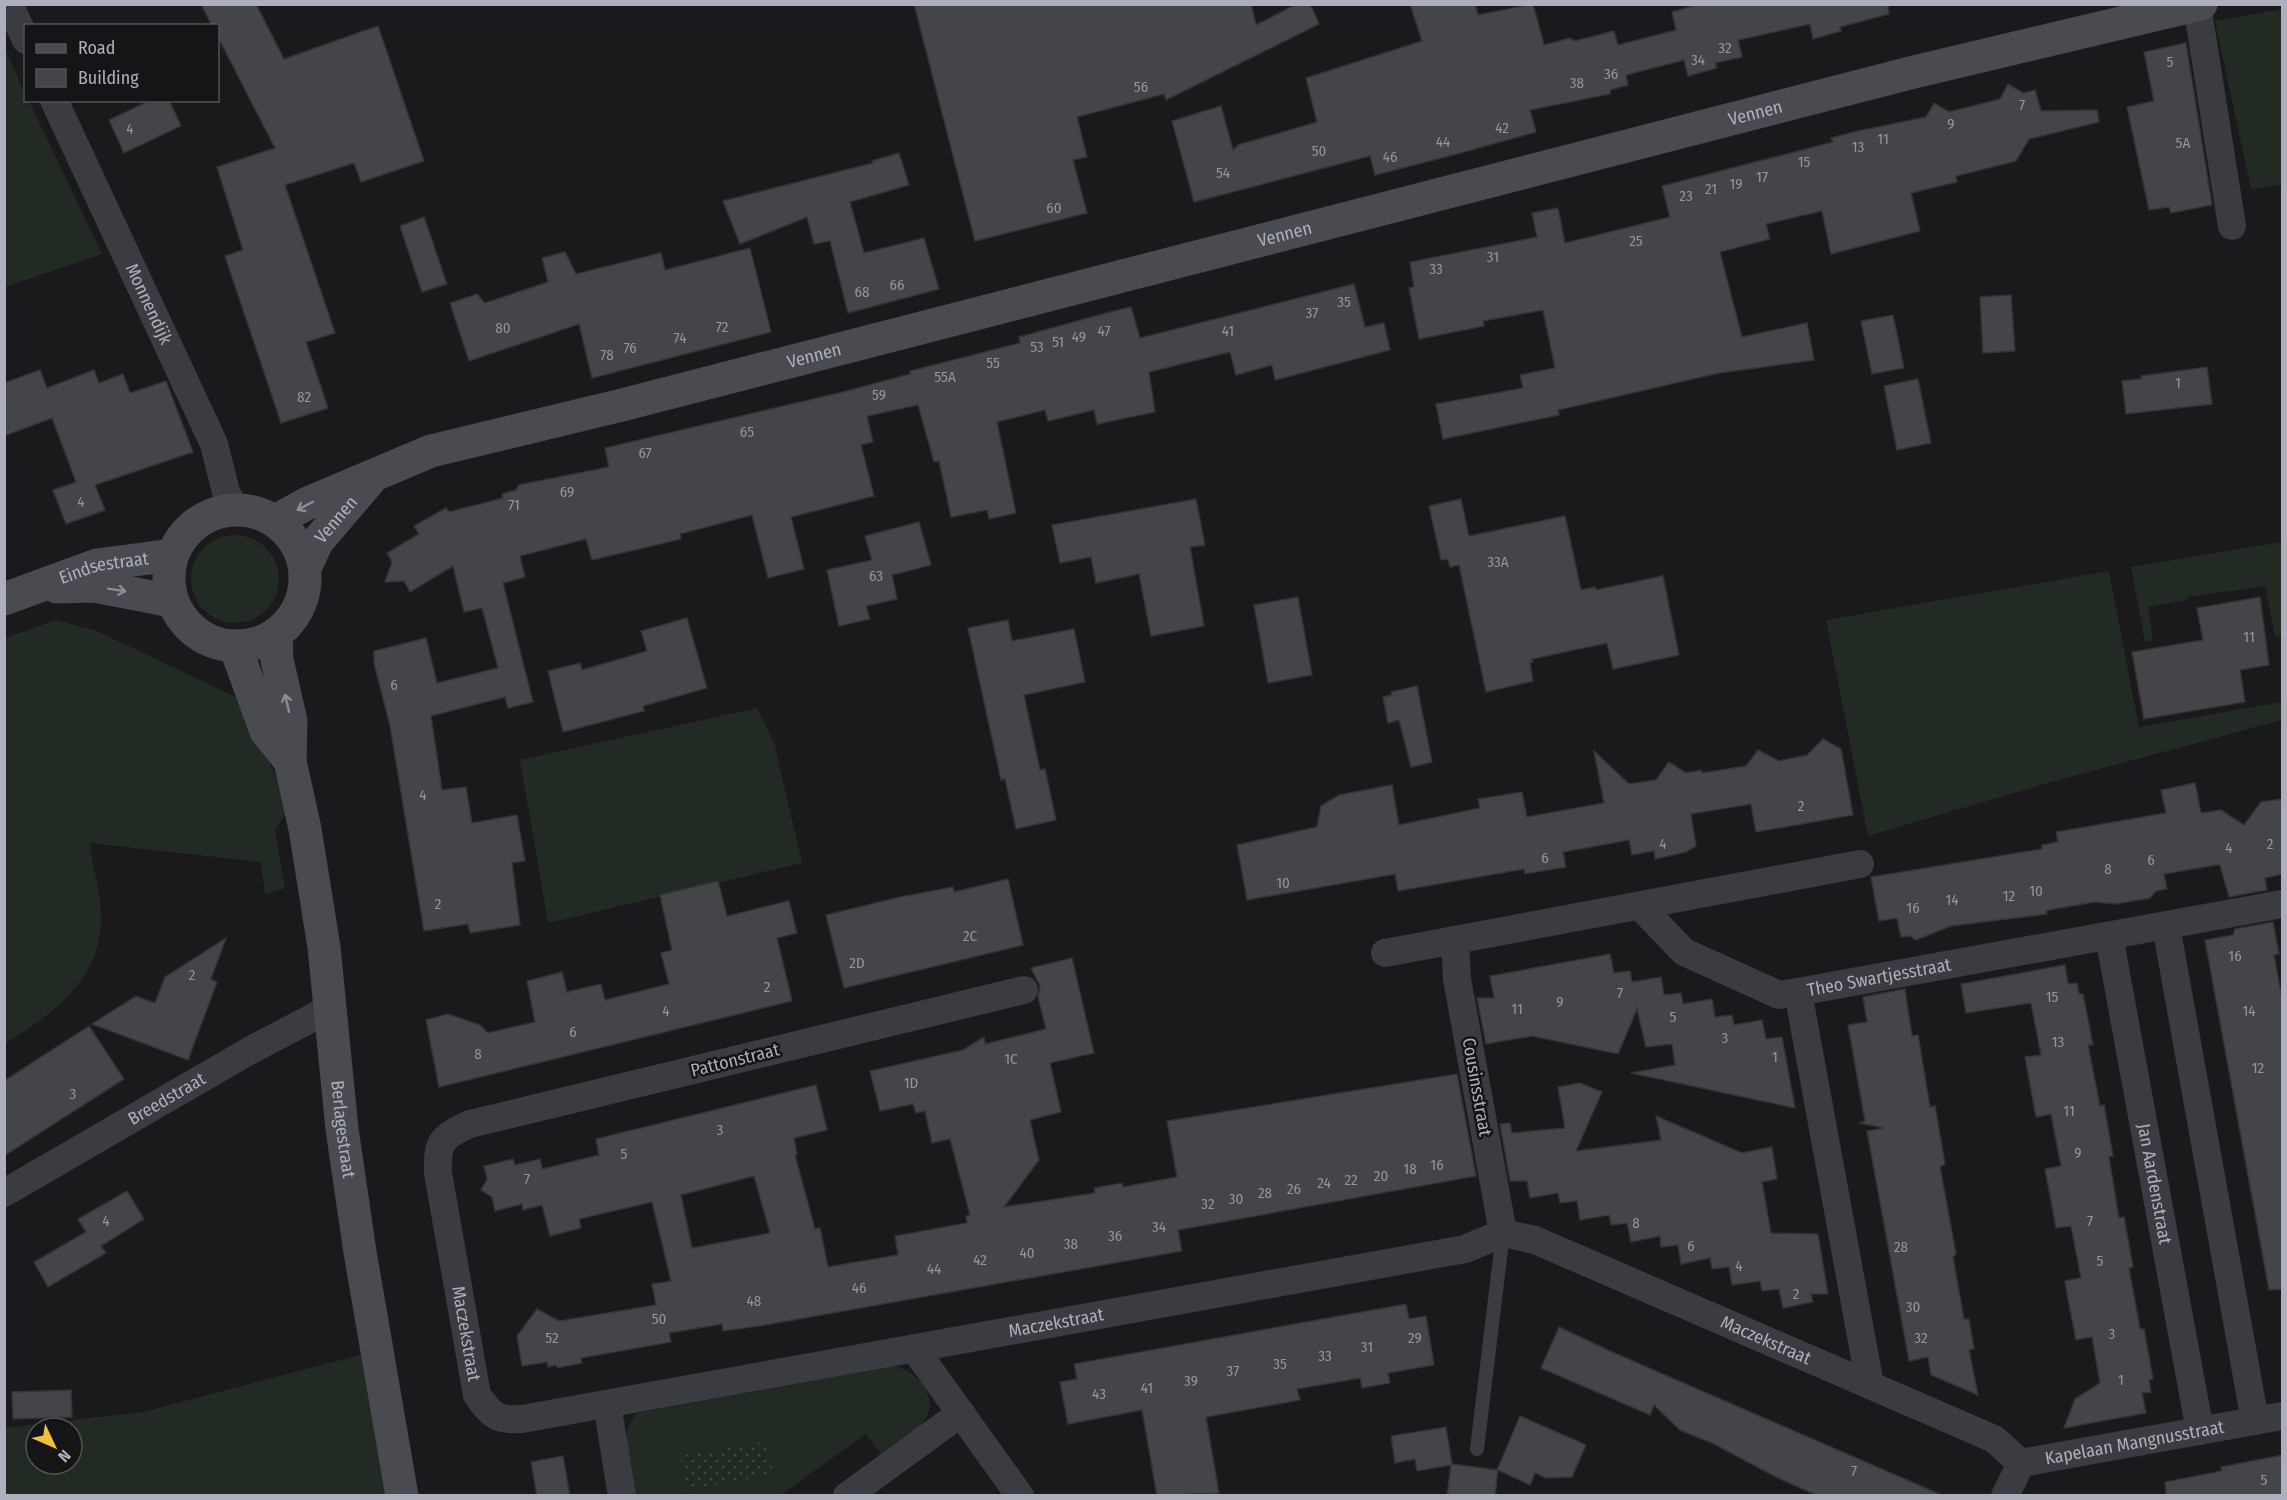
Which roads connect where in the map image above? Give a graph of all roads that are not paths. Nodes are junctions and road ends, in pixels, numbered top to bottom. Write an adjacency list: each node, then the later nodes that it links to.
1 (9, 4): 3 (street)
2 (2199, 5): 5 (street, Vennen); 6 (street, Vennen)
3 (24, 36)
4 (55, 102): 7 (street, Monnendijk)
5 (2232, 226)
6 (374, 475): 8 (street, Vennen, one-way to 8); 10 (street, Vennen)
7 (235, 509): 8 (street); 9 (street)
8 (275, 521): 10 (street)
9 (172, 555): 11 (street, Eindsestraat); 13 (street)
10 (305, 568): 14 (street)
11 (38, 587): 12 (street, Eindsestraat); 13 (street, Eindsestraat, one-way to 13)
12 (4, 599)
13 (172, 601): 15 (street)
14 (276, 633): 15 (street); 16 (street, Berlagestraat, one-way to 14)
15 (235, 646): 16 (street, Berlagestraat)
16 (290, 761): 26 (street, Berlagestraat)
17 (1860, 864): 19 (street)
18 (2283, 904): 20 (street, Theo Swartjesstraat)
19 (1640, 906): 22 (street); 25 (street)
20 (2166, 926): 21 (street, Theo Swartjesstraat); 34 (street)
21 (2109, 936): 25 (street, Theo Swartjesstraat); 35 (street, Jan Aardenstraat)
22 (1455, 940): 23 (street); 29 (street, Cousinsstraat)
23 (1385, 953)
24 (1024, 990): 27 (street, Pattonstraat)
25 (1798, 992): 31 (street, Theo Swartjesstraat)
26 (331, 1008): 28 (street, Breedstraat); 38 (street, Berlagestraat)
27 (447, 1134): 32 (street, Maczekstraat)
28 (4, 1194)
29 (1503, 1233): 30 (street, Maczekstraat); 31 (street, Maczekstraat); 36 (lane)
30 (914, 1348): 32 (street, Maczekstraat); 33 (street)
31 (1870, 1385): 37 (street, Maczekstraat)
32 (607, 1404): 39 (street)
33 (961, 1413): 40 (street); 41 (street)
34 (2269, 1418): 35 (street, Kapelaan Mangnusstraat)
35 (2200, 1431): 37 (street, Kapelaan Mangnusstraat)
36 (1477, 1449)
37 (2021, 1463): 42 (street, Kapelaan Mangnusstraat)
38 (402, 1496)
39 (622, 1496)
40 (847, 1496)
41 (1020, 1496)
42 (2006, 1496)

